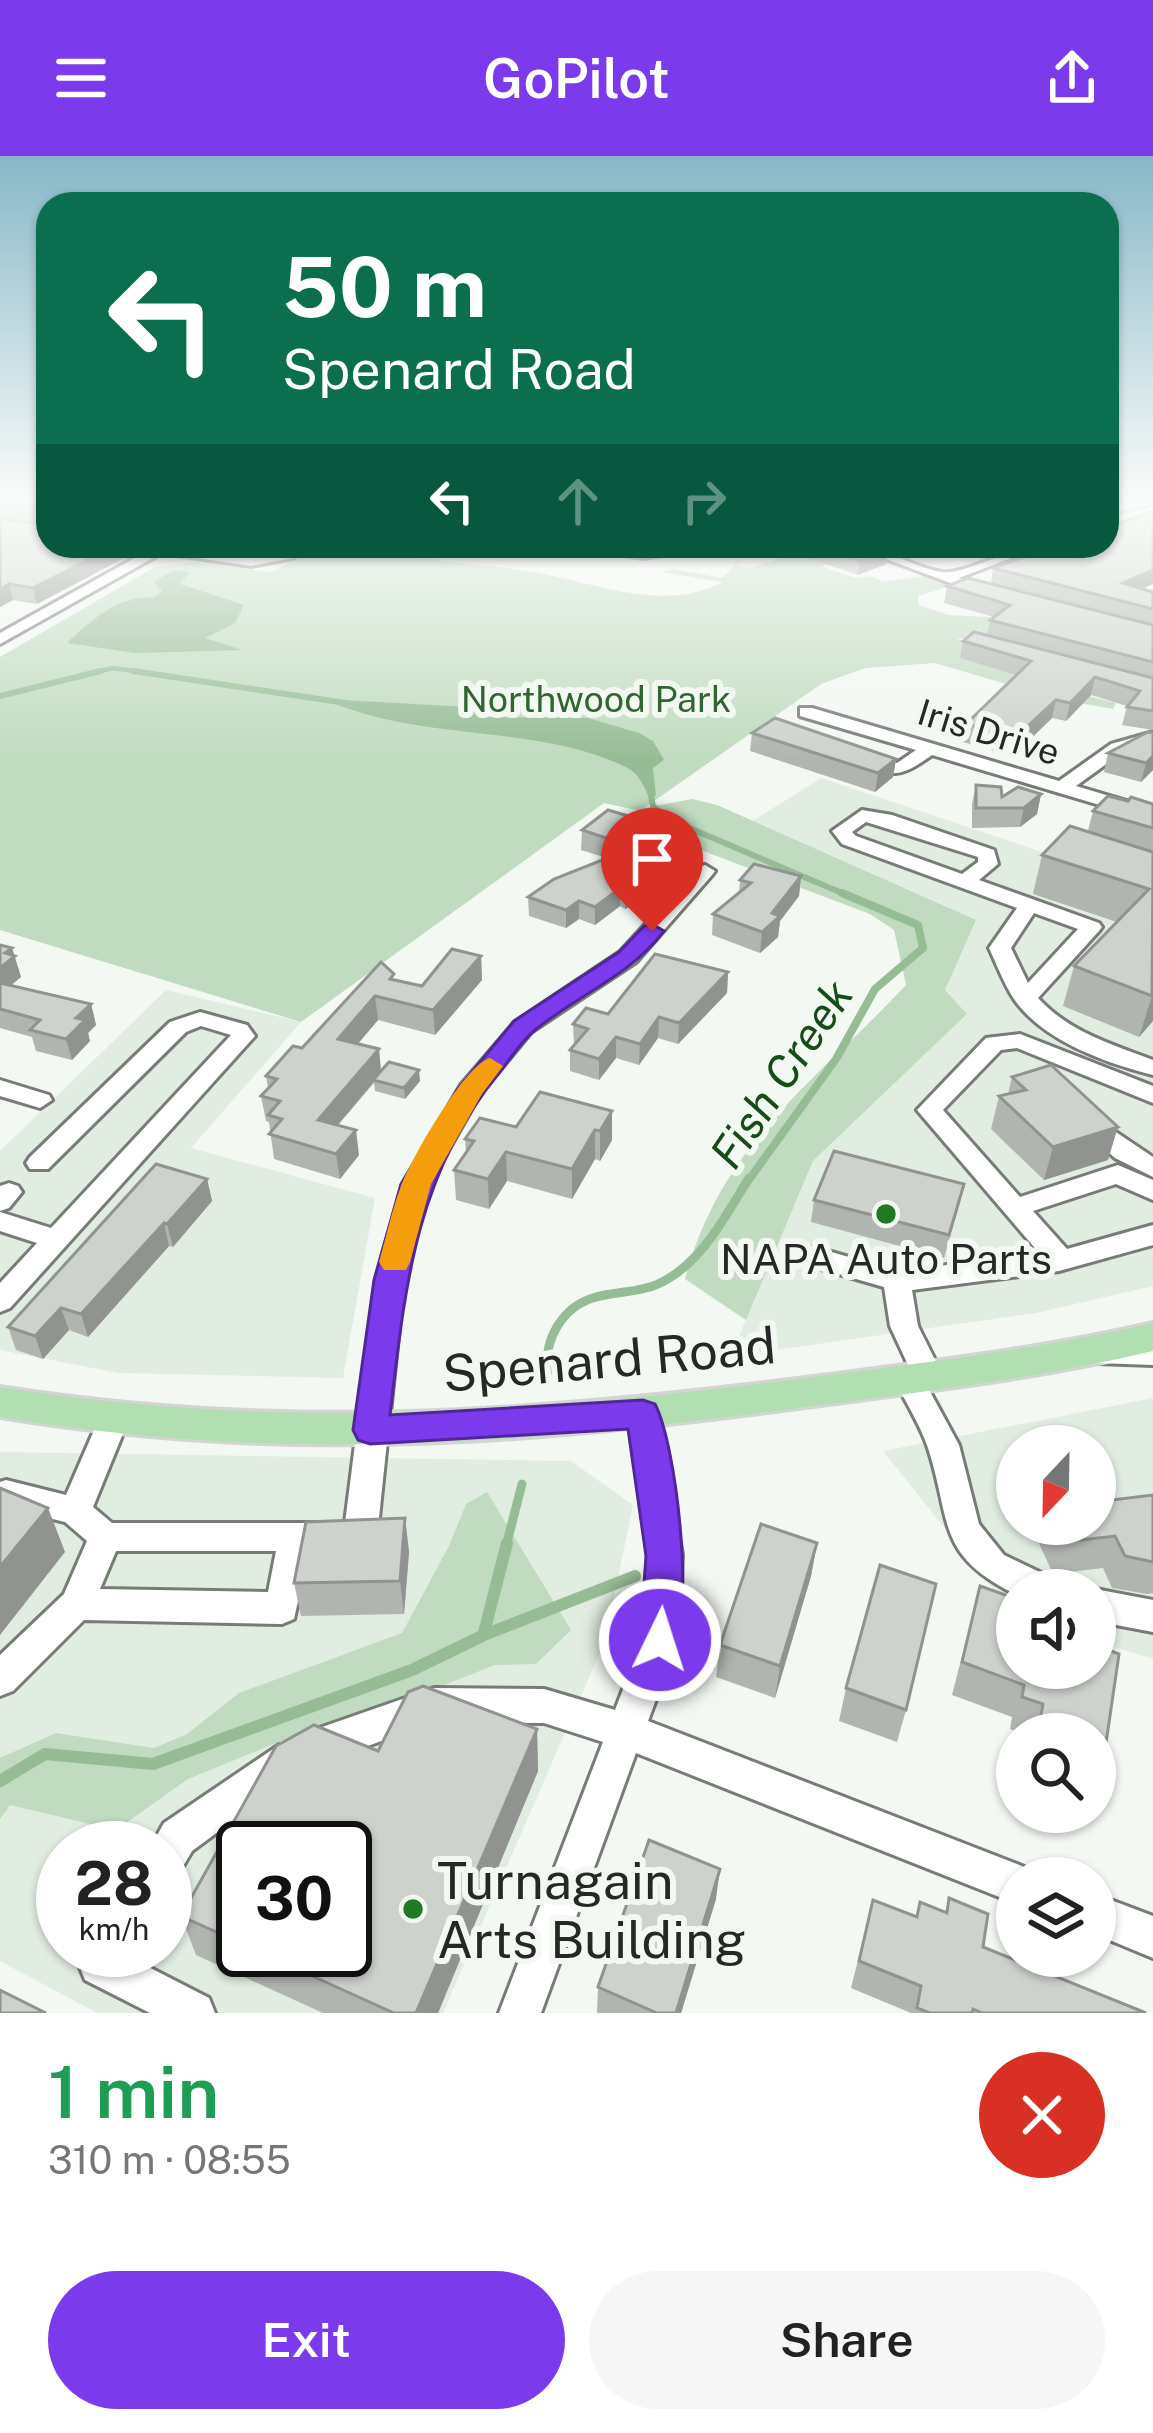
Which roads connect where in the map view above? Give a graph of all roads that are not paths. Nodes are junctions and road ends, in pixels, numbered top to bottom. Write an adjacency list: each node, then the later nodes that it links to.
1 (93, 587): 5 (street)
2 (970, 587): 3 (street)
3 (996, 596)
4 (0, 622): 5 (street)
5 (22, 626): 6 (street)
6 (0, 639)
7 (806, 712): 9 (street, Iris Drive)
8 (1153, 737): 11 (street)
9 (898, 740): 10 (street, Iris Drive); 10 (street)
10 (929, 749): 11 (street, Iris Drive)
11 (1062, 788): 12 (street, Iris Drive)
12 (1153, 815)
13 (706, 871): 43 (street)
14 (964, 882): 14 (street); 15 (street)
15 (1029, 905): 16 (street); 16 (street)
16 (1025, 999): 17 (street)
17 (1060, 1030): 18 (street); 19 (street)
18 (1043, 1051): 20 (street); 22 (street); 28 (street)
19 (1153, 1068)
20 (1045, 1078)
21 (0, 1088): 23 (street)
22 (1153, 1095)
23 (40, 1100)
24 (1071, 1105): 26 (street)
25 (39, 1163): 31 (street)
26 (1153, 1168)
27 (1153, 1191): 28 (street)
28 (1015, 1208): 33 (street)
29 (0, 1221): 31 (street)
30 (1153, 1235): 33 (street)
31 (56, 1240): 35 (street)
32 (814, 1256): 34 (street)
33 (1060, 1259): 34 (street)
34 (897, 1281): 39 (street)
35 (0, 1301)
36 (1153, 1337): 38 (main road, Spenard Road)
37 (1153, 1354): 38 (street)
38 (1081, 1355): 39 (main road, Spenard Road)
39 (918, 1377): 41 (main road, Spenard Road); 48 (street)
40 (0, 1402): 42 (main road, Spenard Road)
41 (643, 1414): 43 (main road, Spenard Road); 53 (street)
42 (113, 1420): 43 (main road, Spenard Road); 45 (street)
43 (370, 1430): 47 (street)
44 (6, 1494): 45 (street)
45 (75, 1510): 46 (street)
46 (105, 1537): 47 (street); 49 (street)
47 (295, 1538): 49 (street)
48 (998, 1569)
49 (77, 1604): 52 (street)
50 (1116, 1609): 51 (street)
51 (1153, 1616)
52 (0, 1679)
53 (629, 1732): 54 (street); 55 (street); 60 (street)
54 (192, 1828)
55 (996, 1876)
56 (1116, 1922): 57 (street)
57 (1153, 1937)
58 (124, 1977): 59 (street)
59 (194, 2013)
60 (520, 2013)

